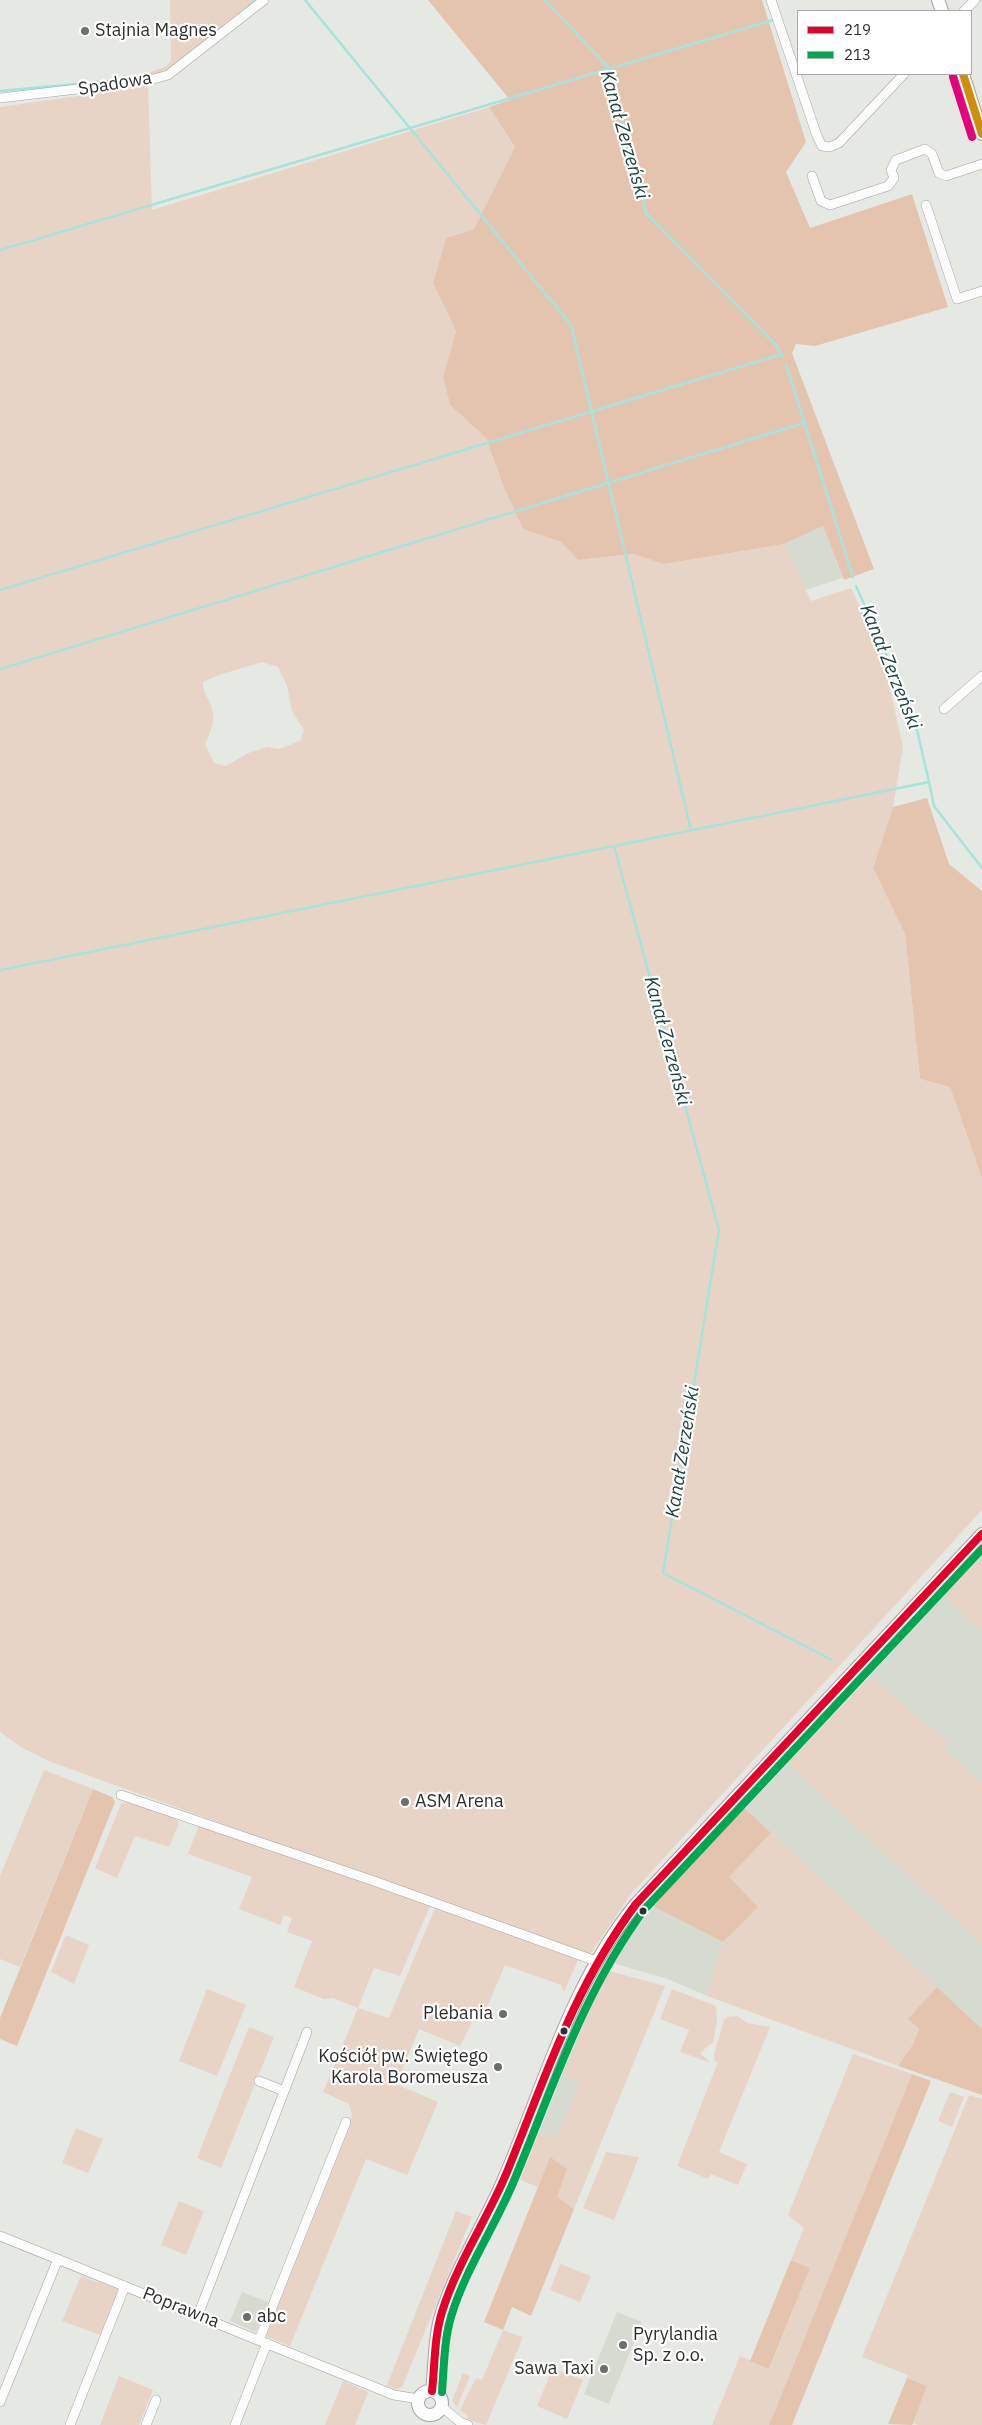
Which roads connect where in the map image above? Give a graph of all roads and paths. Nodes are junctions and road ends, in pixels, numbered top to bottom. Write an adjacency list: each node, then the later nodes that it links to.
1 (264, 0): 7 (street, Spadowa)
2 (771, 0): 5 (street)
3 (975, 0): 4 (street)
4 (965, 10)
5 (903, 75)
6 (962, 75): 8 (street)
7 (0, 98)
8 (982, 134)
9 (982, 164): 10 (street)
10 (812, 176)
11 (926, 205): 12 (street)
12 (982, 291)
13 (982, 676): 14 (street)
14 (944, 709)
15 (982, 1534): 17 (street)
16 (121, 1795): 17 (street)
17 (596, 1961): 27 (street)
18 (308, 2032): 20 (street)
19 (259, 2081): 20 (street)
20 (284, 2091): 25 (street)
21 (346, 2122): 26 (street)
22 (0, 2236): 23 (street, Poprawna)
23 (58, 2259): 24 (street, Poprawna); 30 (street)
24 (125, 2286): 25 (street, Poprawna); 33 (street)
25 (198, 2315): 26 (street, Poprawna)
26 (263, 2341): 28 (street, Poprawna); 35 (street)
27 (432, 2391): 28 (street); 31 (street)
28 (418, 2399): 32 (street)
29 (156, 2400): 34 (street)
30 (0, 2402)
31 (442, 2407): 32 (street); 36 (street)
32 (425, 2420)
33 (70, 2425)
34 (146, 2425)
35 (235, 2425)
36 (468, 2425)

